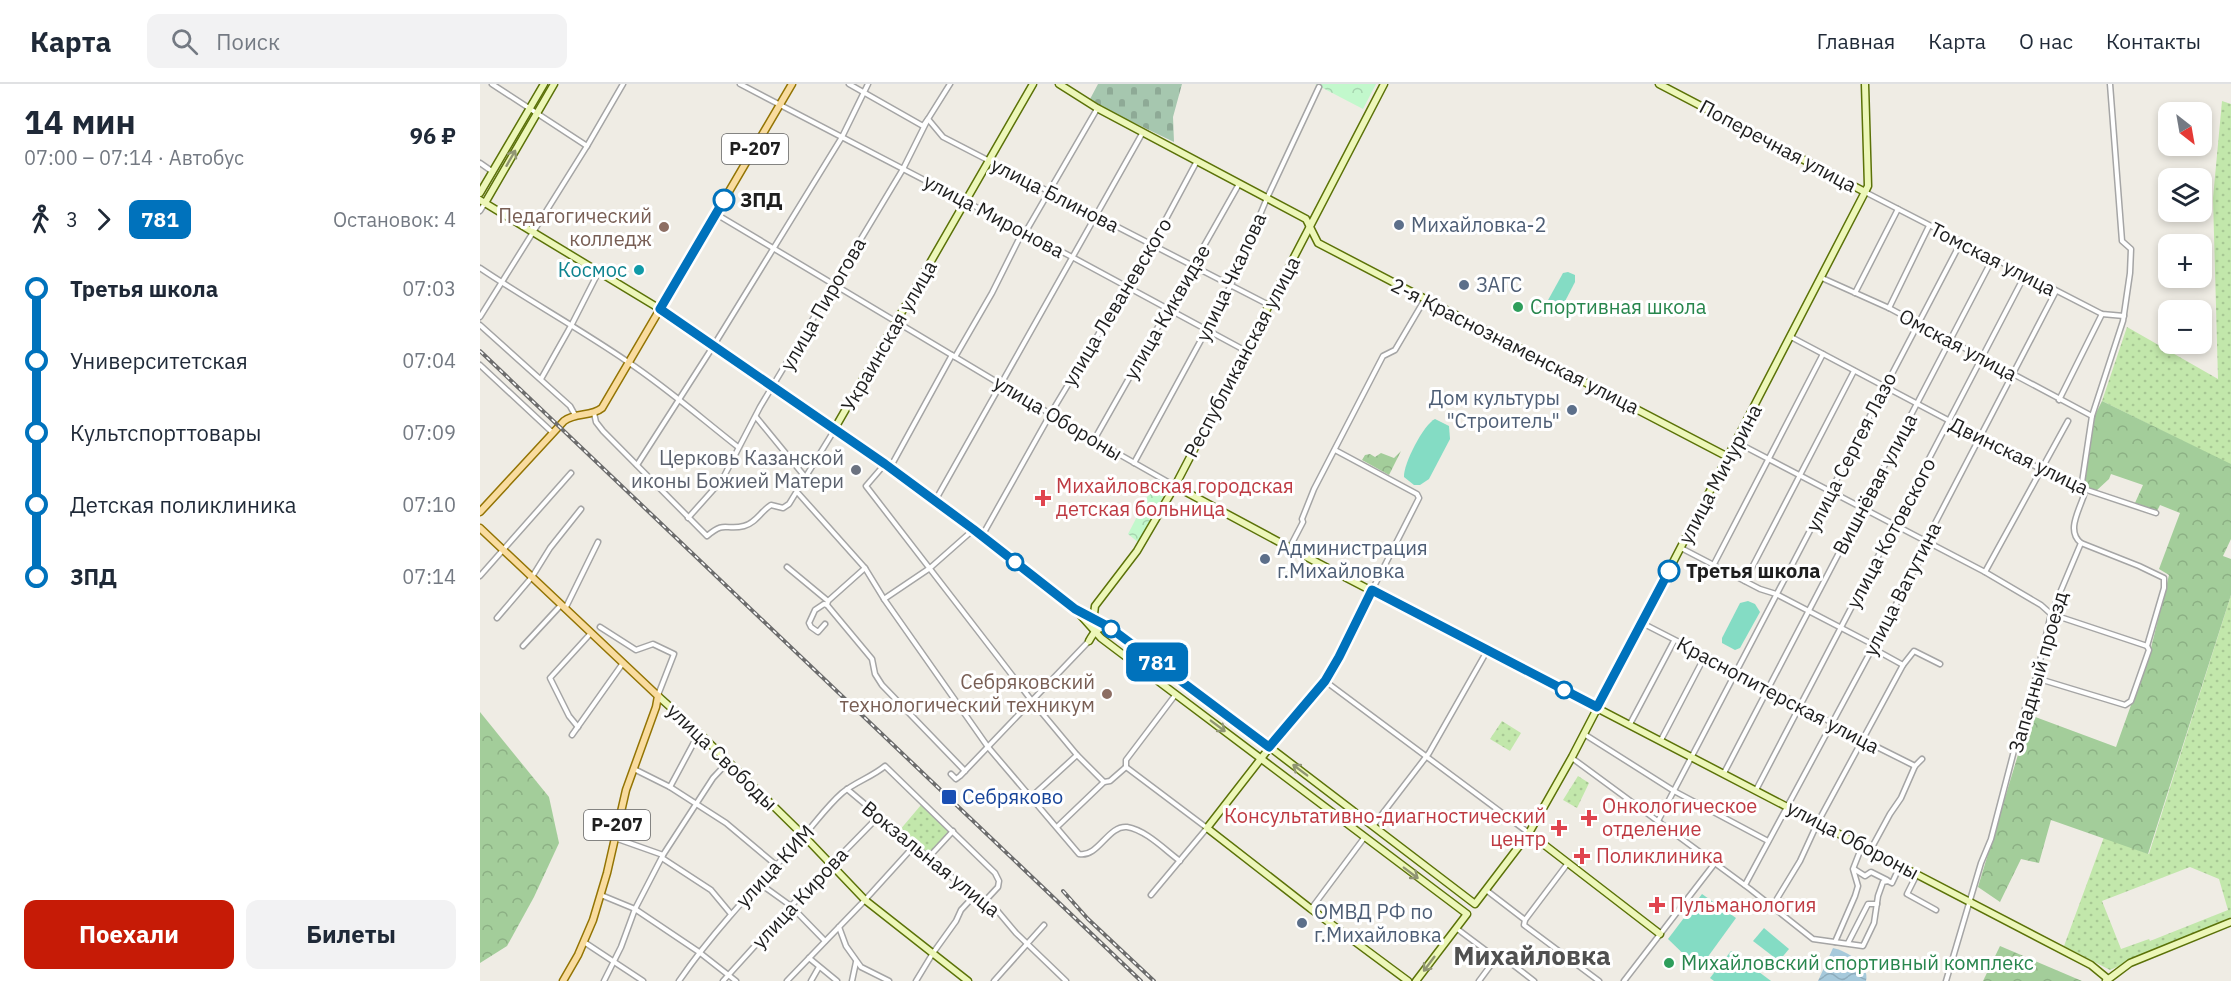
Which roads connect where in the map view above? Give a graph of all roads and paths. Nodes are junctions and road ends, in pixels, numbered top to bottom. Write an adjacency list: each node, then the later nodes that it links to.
1 (492, 84): 20 (street)
2 (544, 84): 20 (street)
3 (554, 84): 21 (street)
4 (623, 84): 25 (street)
5 (740, 84): 18 (street, улица Миронова)
6 (792, 84): 18 (main road, Р-207)
7 (849, 84): 17 (street)
8 (868, 84): 17 (street)
9 (950, 84): 22 (street, улица Пирогова)
10 (1033, 84): 26 (street, Украинская улица)
11 (1059, 84): 19 (street)
12 (1384, 84): 41 (street, Республиканская улица)
13 (1659, 84): 33 (street, Поперечная улица)
14 (1865, 84): 33 (street)
15 (2110, 84): 72 (street)
16 (1319, 87): 35 (street, улица Чкалова)
17 (865, 93): 22 (street); 24 (street)
18 (780, 105): 24 (street, улица Миронова); 40 (main road, Р-207)
19 (1097, 108): 23 (street); 32 (street)
20 (530, 109): 21 (street); 30 (street)
21 (537, 113): 25 (street); 36 (street, one-way to 21)
22 (928, 119): 26 (street, улица Блинова); 29 (street, улица Пирогова)
23 (1143, 132): 27 (street); 42 (street)
24 (842, 137): 29 (street, улица Миронова); 52 (street)
25 (587, 146): 46 (street)
26 (989, 160): 32 (street, улица Блинова); 37 (street, Украинская улица)
27 (1197, 161): 31 (street); 51 (street, улица Леваневского)
28 (480, 164): 30 (street)
29 (903, 169): 37 (street, улица Миронова); 61 (street, улица Пирогова)
30 (493, 172): 34 (street)
31 (1239, 184): 35 (street); 55 (street, улица Киквидзе)
32 (1049, 191): 42 (street, улица Блинова); 47 (street)
33 (1865, 192): 38 (street, Томская улица); 59 (street, улица Мичурина)
34 (480, 193)
35 (1267, 198): 43 (street); 62 (street, улица Чкалова)
36 (482, 201): 39 (street); 46 (street)
37 (966, 202): 47 (street, улица Миронова); 74 (street, Украинская улица)
38 (1898, 209): 45 (street, Томская улица); 65 (street)
39 (480, 211)
40 (716, 214): 52 (street, улица Обороны); 69 (main road, Р-207)
41 (1316, 215): 43 (street); 44 (street, Республиканская улица)
42 (1097, 216): 51 (street, улица Блинова); 53 (street)
43 (1306, 219): 44 (street)
44 (1311, 226): 49 (street, Республиканская улица); 50 (street)
45 (1929, 226): 48 (street, Томская улица); 68 (street)
46 (534, 231): 57 (street); 60 (street)
47 (1024, 232): 53 (street, улица Миронова); 84 (street)
48 (1961, 242): 54 (street, Томская улица); 75 (street, улица Сергея Лазо)
49 (1302, 243): 50 (street); 67 (street, Республиканская улица)
50 (1318, 243): 66 (street, 2-я Краснознаменская улица)
51 (1152, 245): 55 (street, улица Блинова); 63 (street, улица Леваневского)
52 (772, 248): 61 (street, улица Обороны); 81 (street)
53 (1072, 257): 63 (street, улица Миронова); 91 (street)
54 (1993, 258): 58 (street, Томская улица); 80 (street, Вишнёвая улица)
55 (1194, 266): 62 (street, улица Блинова); 70 (street, улица Киквидзе)
56 (480, 268): 60 (street)
57 (599, 270): 69 (street); 77 (street)
58 (2025, 275): 64 (street, Томская улица); 85 (street, улица Котовского)
59 (1822, 278): 65 (street, Омская улица); 79 (street, улица Мичурина)
60 (501, 283): 73 (street); 77 (street)
61 (833, 284): 74 (street, улица Обороны); 92 (street, улица Пирогова)
62 (1231, 285): 67 (street, улица Блинова); 78 (street, улица Чкалова)
63 (1126, 287): 70 (street, улица Миронова); 98 (street, улица Леваневского)
64 (2056, 291): 71 (street, Томская улица); 89 (street, улица Ватутина)
65 (1855, 293): 68 (street, Омская улица)
66 (1425, 299): 110 (street); 111 (street, 2-я Краснознаменская улица)
67 (1270, 305): 82 (street, Республиканская улица)
68 (1889, 308): 75 (street, Омская улица)
69 (660, 309): 81 (street); 86 (main road, Р-207)
70 (1169, 309): 78 (street, улица Миронова); 107 (street, улица Киквидзе)
71 (2102, 314): 72 (street, Томская улица); 95 (street)
72 (2124, 316): 100 (street)
73 (480, 317)
74 (897, 323): 84 (street, улица Обороны); 104 (street, Украинская улица)
75 (1918, 323): 80 (street, Омская улица); 93 (street, улица Сергея Лазо)
76 (480, 324): 90 (street)
77 (572, 324): 86 (street); 90 (street)
78 (1207, 330): 82 (street, улица Миронова); 113 (street, улица Чкалова)
79 (1791, 337): 83 (street, Двинская улица); 108 (street, улица Мичурина)
80 (1950, 340): 85 (street, Омская улица); 96 (street, Вишнёвая улица)
81 (714, 345): 92 (street); 94 (street)
82 (1246, 351): 120 (street, Республиканская улица)
83 (1823, 354): 88 (street, Двинская улица); 112 (street)
84 (953, 356): 91 (street, улица Обороны); 115 (street)
85 (1981, 357): 89 (street, Омская улица); 102 (street, улица Котовского)
86 (629, 362): 94 (street); 97 (main road, Р-207)
87 (480, 365): 105 (street)
88 (1854, 371): 93 (street, Двинская улица); 118 (street)
89 (2013, 374): 95 (street, Омская улица); 106 (street, улица Ватутина)
90 (541, 379): 99 (street)
91 (1002, 384): 98 (street, улица Обороны); 124 (street)
92 (775, 386): 101 (street, улица Пирогова); 104 (street)
93 (1885, 386): 96 (street, Двинская улица); 122 (street, улица Сергея Лазо)
94 (679, 398): 109 (street); 114 (street)
95 (2059, 400): 100 (street, Омская улица)
96 (1917, 404): 102 (street, Двинская улица); 125 (street, Вишнёвая улица)
97 (594, 413): 99 (main road); 114 (street)
98 (1051, 413): 107 (street, улица Обороны); 133 (street, улица Леваневского)
99 (575, 415): 105 (main road)
100 (2092, 416): 121 (street)
101 (756, 417): 109 (street, улица Пирогова); 119 (street)
102 (1949, 421): 106 (street, Двинская улица); 130 (street, улица Котовского)
103 (2068, 421): 116 (street)
104 (835, 428): 115 (street); 119 (street, Украинская улица)
105 (553, 433): 127 (main road)
106 (1980, 438): 116 (street, Двинская улица); 135 (street, улица Ватутина)
107 (1094, 440): 113 (street, улица Обороны)
108 (1736, 442): 111 (street, улица Мичурина); 112 (street)
109 (738, 447): 129 (street, улица Пирогова)
110 (1335, 450): 137 (street); 148 (street)
111 (1728, 457): 138 (street, улица Мичурина)
112 (1769, 459): 118 (street); 140 (street)
113 (1134, 463): 120 (street, улица Обороны)
114 (637, 465): 129 (street)
115 (887, 466): 124 (street); 143 (street)
116 (2041, 470): 121 (street, Двинская улица); 144 (street)
117 (571, 473): 139 (street)
118 (1800, 476): 122 (street); 147 (street)
119 (806, 478): 123 (street, Украинская улица)
120 (1175, 486): 137 (street, улица Обороны); 152 (street, Республиканская улица)
121 (2081, 489): 128 (street, Двинская улица); 136 (street)
122 (1831, 492): 125 (street); 149 (street, улица Сергея Лазо)
123 (798, 493): 129 (street); 142 (street)
124 (935, 501): 132 (street)
125 (1862, 508): 130 (street); 155 (street, Вишнёвая улица)
126 (581, 509): 146 (street)
127 (480, 512)
128 (2156, 513)
129 (688, 518)
130 (1895, 525): 135 (street); 163 (street, улица Котовского)
131 (480, 528): 139 (main road, улица Свободы)
132 (973, 529): 133 (street); 143 (street)
133 (982, 536): 154 (street)
134 (598, 542): 153 (street)
135 (1929, 543): 144 (street); 169 (street, улица Ватутина)
136 (2081, 543): 156 (street, Западный проезд); 171 (street)
137 (1290, 547): 148 (street, улица Обороны)
138 (1681, 548): 140 (street); 159 (street, улица Мичурина)
139 (503, 550): 145 (street); 146 (main road, улица Свободы)
140 (1714, 564): 147 (street)
141 (787, 567): 151 (street)
142 (865, 568): 150 (street); 151 (street)
143 (930, 568): 150 (street); 183 (street)
144 (1985, 572): 156 (street)
145 (480, 576)
146 (532, 577): 153 (main road, улица Свободы); 157 (street)
147 (1745, 581): 149 (street)
148 (1372, 590): 172 (street, улица Обороны); 179 (street)
149 (1776, 594): 155 (street); 177 (street, улица Сергея Лазо)
150 (884, 599): 194 (street)
151 (828, 603): 160 (street); 206 (street)
152 (1095, 606): 154 (street); 158 (street, Республиканская улица)
153 (563, 607): 165 (main road, улица Свободы); 170 (street)
154 (1075, 609): 158 (street); 164 (street)
155 (1809, 611): 163 (street); 180 (street, Вишнёвая улица)
156 (2050, 614): 171 (street); 178 (street, Западный проезд)
157 (497, 618)
158 (1093, 619): 162 (street); 164 (street, Республиканская улица)
159 (1641, 623): 167 (street, Краснопитерская улица); 185 (street, улица Мичурина)
160 (825, 624)
161 (600, 627): 182 (street)
162 (1109, 627): 164 (street); 166 (street); 195 (street)
163 (1841, 627): 169 (street); 184 (street, улица Котовского)
164 (1093, 630): 166 (street); 168 (street)
165 (591, 633): 174 (main road, улица Свободы); 188 (street)
166 (1101, 638): 168 (street); 181 (street)
167 (1674, 640): 173 (street, Краснопитерская улица); 187 (street)
168 (1089, 641): 183 (street)
169 (1874, 645): 176 (street); 186 (street, улица Ватутина)
170 (523, 646)
171 (2147, 646): 178 (street)
172 (1487, 650): 185 (street, улица Обороны); 197 (street)
173 (1705, 656): 177 (street, Краснопитерская улица); 193 (street)
174 (623, 663): 182 (main road, улица Свободы); 188 (street)
175 (1940, 664): 176 (street)
176 (1903, 665): 192 (street)
177 (1737, 672): 180 (street, Краснопитерская улица); 198 (street, улица Сергея Лазо)
178 (2036, 678): 251 (street, Западный проезд)
179 (1325, 681): 195 (street); 197 (street)
180 (1769, 688): 184 (street, Краснопитерская улица); 207 (street, Вишнёвая улица)
181 (1176, 694): 200 (street, one-way to 200); 204 (street)
182 (658, 696): 189 (street, улица Свободы); 205 (main road, Р-207)
183 (1032, 701): 194 (street); 196 (street)
184 (1800, 705): 186 (street, Краснопитерская улица); 212 (street, улица Котовского)
185 (1597, 707): 187 (street, улица Обороны); 190 (street, улица Мичурина)
186 (1832, 722): 192 (street, Краснопитерская улица); 216 (street, улица Ватутина)
187 (1630, 724): 193 (street, улица Обороны)
188 (578, 727): 191 (street)
189 (699, 733): 202 (street, улица Свободы); 210 (street)
190 (1584, 734): 199 (street, улица Мичурина); 213 (street)
191 (572, 735)
192 (1863, 739): 203 (street, Краснопитерская улица); 219 (street)
193 (1661, 740): 198 (street, улица Обороны)
194 (988, 747): 206 (street); 214 (street)
195 (1269, 747): 200 (street); 220 (street, one-way to 195)
196 (1077, 755): 209 (street); 214 (street)
197 (1427, 756): 220 (street); 224 (street)
198 (1692, 756): 207 (street, улица Обороны); 213 (street, улица Сергея Лазо)
199 (1572, 757): 218 (street); 224 (street, улица Мичурина)
200 (1261, 758): 222 (street); 227 (street)
201 (1922, 759): 203 (street)
202 (728, 762): 215 (street); 225 (street, улица Свободы)
203 (1915, 766): 231 (street)
204 (1126, 767): 209 (street); 222 (street)
205 (633, 768): 210 (street); 226 (main road, Р-207)
206 (965, 771): 208 (street)
207 (1724, 773): 212 (street, улица Обороны)
208 (951, 774)
209 (1104, 782): 221 (street)
210 (670, 787): 215 (street)
211 (847, 789): 217 (street, Вокзальная улица); 223 (street, улица КИМ); 225 (street, улица КИМ)
212 (1756, 790): 216 (street, улица Обороны)
213 (1674, 791): 218 (street, улица Сергея Лазо); 228 (street)
214 (1030, 798): 221 (street)
215 (696, 804): 232 (street); 237 (street)
216 (1788, 807): 219 (street, улица Обороны); 228 (street, улица Ватутина)
217 (878, 817): 230 (street, Вокзальная улица); 238 (street, улица Кирова)
218 (1658, 821): 236 (street)
219 (1818, 822): 229 (street, улица Обороны); 254 (street)
220 (1373, 826): 227 (street); 245 (street, улица Мичурина)
221 (1057, 827): 234 (street)
222 (1207, 828): 234 (street); 256 (street)
223 (954, 831): 233 (street); 250 (street)
224 (1529, 833): 235 (street); 245 (street, улица Мичурина)
225 (804, 836): 237 (street, улица КИМ); 238 (street, улица Свободы)
226 (614, 838): 232 (street); 246 (main road, Р-207)
227 (1364, 838): 256 (street); 263 (street, one-way to 263)
228 (1768, 841): 244 (street, улица Ватутина)
229 (1862, 845): 231 (street, улица Обороны); 240 (street)
230 (914, 846): 233 (street, Вокзальная улица); 249 (street)
231 (1871, 849): 239 (street, улица Обороны)
232 (663, 856): 255 (street); 258 (street)
233 (929, 857): 248 (street, Вокзальная улица)
234 (1179, 861): 247 (street)
235 (1568, 863): 259 (street); 264 (street)
236 (1715, 863): 244 (street); 264 (street)
237 (776, 865): 243 (street, улица КИМ)
238 (831, 865): 249 (street, улица Свободы); 253 (street, улица Кирова)
239 (1900, 865): 241 (street, улица Обороны); 242 (street)
240 (1853, 869): 242 (street); 267 (street)
241 (1917, 874): 251 (street, улица Обороны); 257 (street)
242 (1888, 880): 252 (street)
243 (759, 883): 253 (street); 258 (street, улица КИМ)
244 (1745, 885): 254 (street)
245 (1486, 890): 259 (street)
246 (601, 895): 255 (street); 266 (main road, Р-207)
247 (1151, 895)
248 (974, 896): 250 (street, Вокзальная улица); 271 (street)
249 (865, 900): 262 (street); 271 (street, улица Свободы)
250 (985, 901): 269 (street, Вокзальная улица)
251 (1970, 902): 279 (street, улица Обороны); 300 (street, Западный проезд)
252 (1877, 904): 268 (street); 268 (street)
253 (790, 906): 265 (street); 277 (street, улица Кирова)
254 (1772, 907): 267 (street)
255 (635, 909): 270 (street); 274 (street)
256 (1311, 909): 295 (street)
257 (1936, 910)
258 (731, 914): 270 (street, улица КИМ)
259 (1525, 920): 298 (street)
260 (2231, 922): 279 (street)
261 (1044, 925): 269 (street)
262 (839, 926): 265 (street); 275 (street)
263 (1456, 928): 273 (street); 296 (street, one-way to 296)
264 (1660, 934): 299 (street)
265 (825, 941): 272 (street)
266 (584, 942): 274 (street); 280 (main road, Р-207)
267 (1834, 942): 268 (street)
268 (1848, 943)
269 (1027, 944): 293 (street); 294 (street, Вокзальная улица)
270 (699, 952): 277 (street); 283 (street, улица КИМ)
271 (933, 953): 291 (street); 292 (street, улица Свободы)
272 (809, 958): 276 (street); 286 (street)
273 (1496, 958): 278 (street); 297 (street)
274 (614, 962): 281 (street); 282 (street)
275 (856, 962): 289 (street); 290 (street)
276 (819, 967): 287 (street); 288 (street)
277 (729, 975): 284 (street, улица Кирова); 285 (street)
278 (1480, 979)
279 (2107, 980)
280 (563, 981)
281 (604, 981)
282 (643, 981)
283 (679, 981)
284 (723, 981)
285 (736, 981)
286 (787, 981)
287 (811, 981)
288 (837, 981)
289 (852, 981)
290 (889, 981)
291 (916, 981)
292 (968, 981)
293 (994, 981)
294 (1066, 981)
295 (1408, 981)
296 (1416, 981)
297 (1534, 981)
298 (1599, 981)
299 (1624, 981)
300 (1946, 981)

